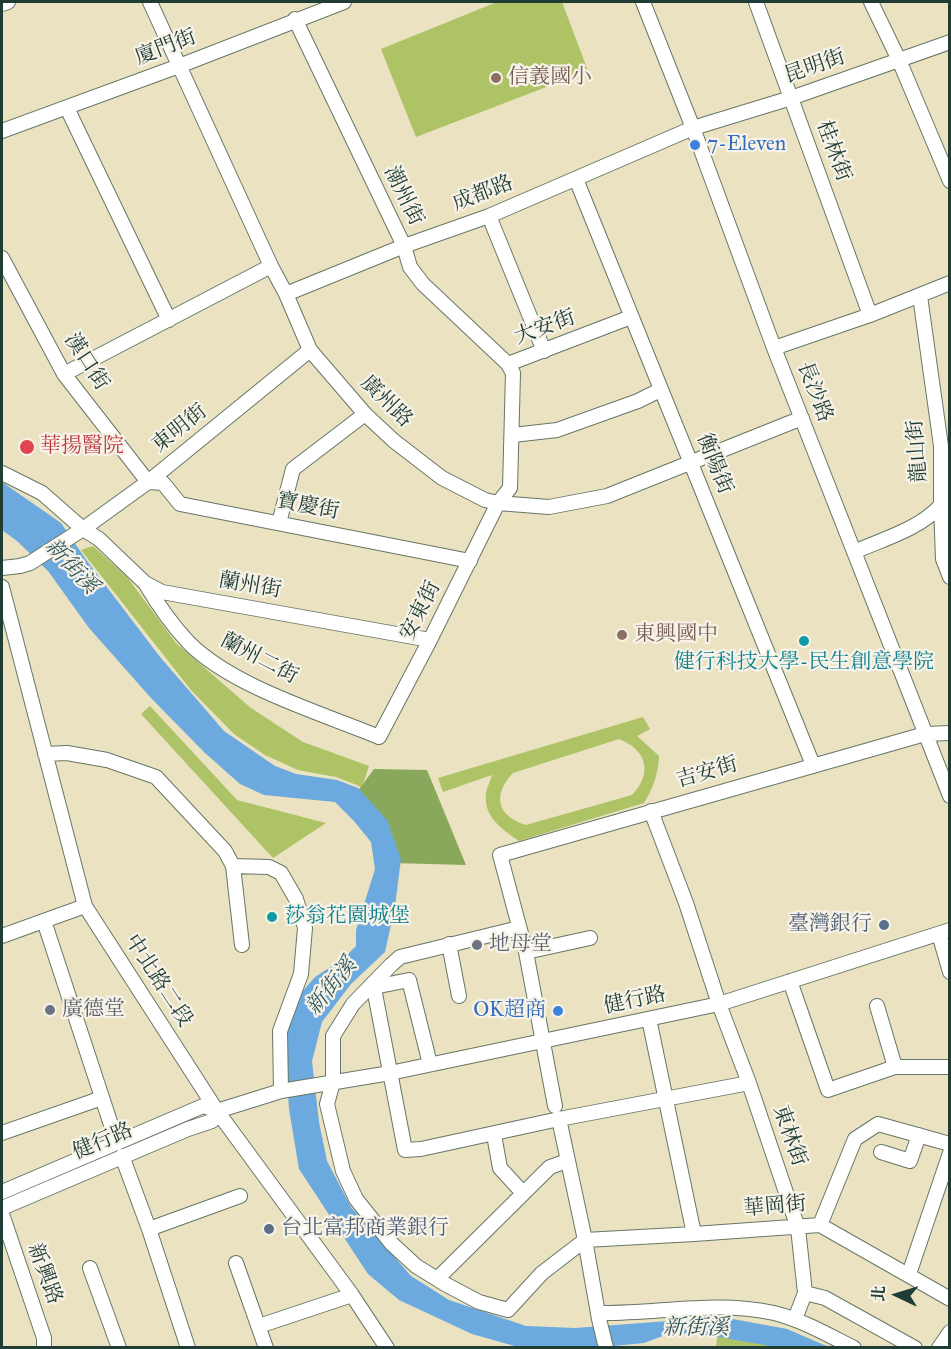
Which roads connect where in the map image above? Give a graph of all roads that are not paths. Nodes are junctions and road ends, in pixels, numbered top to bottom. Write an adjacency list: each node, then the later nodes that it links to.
1 (8, 2): 7 (street)
2 (150, 2): 11 (street, 廣州路)
3 (344, 2): 8 (street, 廈門街)
4 (643, 2): 14 (street, 長沙路)
5 (756, 2): 12 (street, 桂林街)
6 (871, 2): 10 (street)
7 (2, 4)
8 (295, 19): 11 (street, 廈門街); 19 (street, 潮州街)
9 (950, 42): 10 (street, 昆明街)
10 (898, 60): 12 (street, 昆明街); 17 (street)
11 (179, 66): 13 (street, 廈門街); 21 (street, 廣州路)
12 (791, 98): 14 (street, 昆明街); 25 (street, 桂林街)
13 (67, 108): 15 (street, 廈門街); 27 (street)
14 (693, 128): 16 (street, 成都路); 28 (street, 長沙路)
15 (2, 130)
16 (576, 179): 18 (street, 成都路); 26 (street, 衡陽街)
17 (950, 181)
18 (489, 216): 19 (street, 成都路); 30 (street)
19 (404, 246): 23 (street, 成都路); 31 (street, 潮州街)
20 (2, 260): 32 (street, 漢口街)
21 (271, 266): 23 (street, 廣州路); 27 (street)
22 (950, 283): 24 (street)
23 (286, 294): 29 (street, 廣州路)
24 (920, 296): 25 (street); 36 (street, 龍山街)
25 (870, 315): 28 (street)
26 (631, 317): 30 (street, 大安街); 33 (street, 衡陽街)
27 (169, 320): 32 (street)
28 (774, 348): 35 (street, 長沙路)
29 (310, 350): 34 (street, 廣州路); 40 (street, 東明街)
30 (544, 351): 31 (street, 大安街)
31 (508, 364): 37 (street, 大安街)
32 (64, 374): 40 (street, 漢口街)
33 (660, 390): 37 (street); 38 (street, 衡陽街)
34 (365, 414): 41 (street, 廣州路); 43 (street)
35 (802, 418): 38 (street, 廣州路); 45 (street, 長沙路)
36 (944, 431): 42 (street, 龍山街)
37 (513, 435): 41 (street, 大安街)
38 (691, 463): 41 (street, 廣州路); 56 (street, 衡陽街)
39 (2, 473): 44 (street, 蘭州街)
40 (148, 482): 43 (street, 寶慶街); 44 (street, 東明街)
41 (498, 503): 46 (street, 安東街)
42 (941, 505): 45 (street, 龍山街); 48 (street)
43 (279, 523): 46 (street, 寶慶街)
44 (78, 532): 47 (street, 東明街); 49 (street, 蘭州街)
45 (854, 552): 53 (street, 長沙路)
46 (470, 561): 51 (street, 安東街)
47 (2, 568)
48 (950, 577)
49 (145, 583): 51 (street, 蘭州街); 54 (street, 蘭州二街)
50 (2, 587): 55 (street, 中北路二段)
51 (430, 640): 54 (street, 安東街)
52 (950, 733): 53 (street, 吉安街)
53 (925, 734): 56 (street, 吉安街); 57 (street, 長沙路)
54 (379, 737)
55 (45, 754): 59 (street); 60 (street, 中北路二段)
56 (813, 765): 58 (street, 吉安街)
57 (950, 796)
58 (651, 811): 62 (street, 吉安街); 73 (street, 東林街)
59 (233, 866): 67 (street); 83 (street)
60 (84, 906): 61 (street); 86 (street, 中北路二段)
61 (44, 921): 64 (street); 84 (street)
62 (519, 928): 66 (street); 68 (street)
63 (944, 932): 69 (street); 70 (street, 健行路)
64 (2, 936)
65 (590, 938): 68 (street)
66 (449, 944): 71 (street); 72 (street)
67 (242, 945)
68 (526, 952): 76 (street)
69 (950, 972)
70 (790, 981): 73 (street, 健行路); 78 (street)
71 (373, 985): 77 (street); 80 (street); 81 (street)
72 (459, 996)
73 (719, 1004): 75 (street, 健行路); 82 (street, 東林街)
74 (877, 1006): 78 (street)
75 (649, 1019): 76 (street, 健行路); 85 (street)
76 (543, 1041): 77 (street, 健行路); 87 (street)
77 (430, 1064): 80 (street, 健行路)
78 (895, 1067): 79 (street)
79 (950, 1067)
80 (390, 1073): 81 (street, 健行路); 89 (street)
81 (327, 1083): 83 (street, 健行路); 112 (street)
82 (749, 1083): 85 (street); 104 (street, 東林街)
83 (283, 1091): 86 (street, 健行路)
84 (102, 1098): 88 (street); 91 (street)
85 (667, 1099): 87 (street); 106 (street)
86 (217, 1111): 91 (street, 健行路); 95 (street, 健行路); 114 (street, 中北路二段)
87 (557, 1113): 89 (street); 96 (street)
88 (2, 1133)
89 (494, 1135): 99 (street)
90 (919, 1135): 92 (street); 93 (street); 103 (street)
91 (117, 1143): 97 (street, 健行路)
92 (950, 1144)
93 (881, 1152)
94 (950, 1153): 98 (street)
95 (122, 1156): 101 (street, 健行路); 105 (street)
96 (567, 1161): 99 (street); 107 (street)
97 (2, 1192)
98 (943, 1192): 111 (street)
99 (523, 1193): 112 (street)
100 (240, 1196): 105 (street)
101 (2, 1208)
102 (2, 1214): 120 (street, 新興路)
103 (820, 1225): 104 (street, 華岡街); 111 (street, 華岡街)
104 (798, 1228): 106 (street, 華岡街); 113 (street, 東林街)
105 (149, 1229): 122 (street)
106 (694, 1234): 107 (street, 華岡街)
107 (585, 1240): 112 (street); 116 (street)
108 (2, 1246): 120 (street)
109 (236, 1263): 118 (street)
110 (90, 1268): 121 (street)
111 (909, 1274): 115 (street, 華岡街)
112 (437, 1279)
113 (805, 1293): 117 (street, 東林街); 127 (street)
114 (352, 1295): 118 (street); 124 (street, 中北路二段)
115 (950, 1299)
116 (600, 1318): 117 (street); 125 (street)
117 (795, 1319): 126 (street)
118 (259, 1326): 123 (street)
119 (950, 1332): 128 (street)
120 (43, 1344)
121 (119, 1347)
122 (188, 1347)
123 (266, 1347)
124 (387, 1347)
125 (606, 1347)
126 (854, 1347)
127 (915, 1347)
128 (939, 1347)

